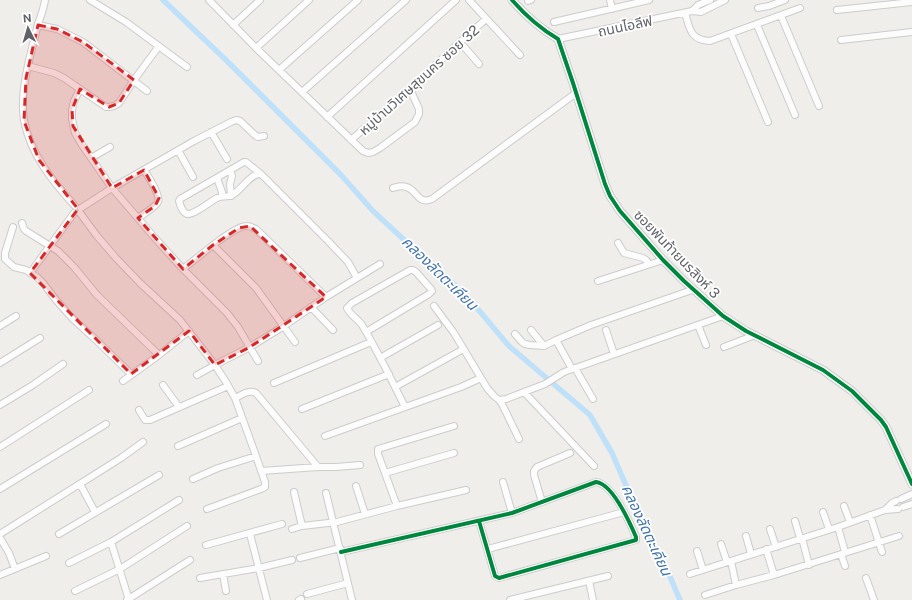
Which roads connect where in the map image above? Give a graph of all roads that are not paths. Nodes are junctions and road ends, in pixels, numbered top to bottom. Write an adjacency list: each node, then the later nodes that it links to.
1 (45, 0): 28 (street)
2 (90, 0): 36 (street)
3 (210, 0): 29 (street)
4 (260, 0): 29 (street)
5 (309, 0): 37 (street)
6 (358, 0): 42 (street)
7 (406, 0): 47 (street)
8 (456, 0): 51 (street)
9 (469, 0): 26 (street)
10 (512, 0): 33 (street)
11 (610, 0): 20 (street)
12 (649, 0): 20 (street)
13 (710, 0): 17 (street, ถนนไอลีฟ)
14 (725, 0): 23 (street)
15 (785, 0): 18 (street)
16 (912, 2): 21 (street)
17 (697, 3): 22 (street, ถนนไอลีฟ); 23 (street)
18 (758, 8)
19 (800, 8): 25 (street)
20 (612, 9): 27 (street)
21 (837, 10)
22 (692, 11): 23 (street, ถนนไอลีฟ); 24 (street, ถนนไอลีฟ)
23 (701, 12)
24 (685, 13): 32 (street); 33 (street, ถนนไอลีฟ)
25 (781, 16): 30 (street); 49 (street)
26 (486, 19): 35 (street, หมู่บ้านวิเศษสุขนคร ซอย 32); 38 (street)
27 (554, 22)
28 (38, 25): 40 (street); 43 (street)
29 (233, 25): 37 (street)
30 (757, 25): 32 (street); 50 (street)
31 (912, 32): 34 (street)
32 (731, 34): 52 (street)
33 (558, 39): 48 (street, ซอยพันท้ายนรสิงห์ 3)
34 (841, 40)
35 (460, 42): 39 (street); 45 (street, หมู่บ้านวิเศษสุขนคร ซอย 32)
36 (159, 46): 41 (street); 43 (street)
37 (256, 48): 42 (street)
38 (520, 55)
39 (479, 64)
40 (28, 66): 44 (street); 69 (street)
41 (187, 67)
42 (279, 70): 47 (street)
43 (134, 80): 44 (street); 46 (street)
44 (80, 89): 58 (street)
45 (410, 90): 55 (street, หมู่บ้านวิเศษสุขนคร ซอย 32); 55 (street)
46 (148, 91)
47 (302, 92): 51 (street)
48 (576, 93): 66 (street); 76 (street, ซอยพันท้ายนรสิงห์ 3)
49 (819, 106)
50 (795, 115)
51 (328, 117): 55 (street)
52 (768, 122)
53 (211, 132): 54 (street); 57 (street); 59 (street)
54 (264, 136)
55 (351, 140)
56 (110, 147): 58 (street)
57 (178, 150): 60 (street); 63 (street)
58 (91, 158): 65 (street)
59 (227, 159)
60 (144, 170): 65 (street); 70 (street)
61 (230, 170): 62 (street); 64 (street); 68 (street)
62 (261, 174): 68 (street); 81 (street)
63 (192, 177)
64 (216, 178): 67 (street); 67 (street)
65 (112, 188): 69 (street); 70 (street)
66 (393, 188)
67 (222, 196): 68 (street)
68 (231, 196)
69 (77, 210): 75 (street); 96 (street)
70 (138, 218): 79 (street)
71 (22, 223): 75 (street)
72 (13, 227): 80 (street)
73 (618, 243): 78 (street)
74 (213, 245): 79 (street); 84 (street); 92 (street)
75 (50, 246): 80 (street); 110 (street)
76 (663, 260): 78 (street); 83 (street, ซอยพันท้ายนรสิงห์ 3)
77 (380, 264): 81 (street)
78 (649, 264): 82 (street)
79 (183, 269): 106 (street)
80 (30, 273): 117 (street)
81 (357, 278): 84 (street)
82 (598, 281)
83 (692, 290): 88 (street, ซอยพันท้ายนรสิงห์ 3); 101 (street)
84 (326, 297): 86 (street)
85 (434, 306): 120 (street)
86 (311, 307): 92 (street); 93 (street)
87 (16, 316): 91 (street)
88 (723, 316): 90 (street); 99 (street, ซอยพันท้ายนรสิงห์ 3)
89 (438, 325): 111 (street)
90 (698, 325): 104 (street); 109 (street)
91 (0, 326)
92 (284, 326): 102 (street); 106 (street)
93 (334, 330)
94 (532, 330): 105 (street)
95 (606, 330): 109 (street)
96 (189, 331): 110 (street); 115 (street)
97 (366, 332): 97 (street); 103 (street)
98 (515, 334): 105 (street)
99 (755, 335): 107 (street); 156 (street, ซอยพันท้ายนรสิงห์ 3)
100 (40, 338): 113 (street)
101 (556, 340): 105 (street); 116 (street)
102 (294, 342)
103 (371, 342): 111 (street); 122 (street)
104 (706, 345)
105 (544, 346)
106 (250, 347): 112 (street); 115 (street)
107 (724, 347)
108 (460, 351): 125 (street)
109 (614, 354): 116 (street)
110 (159, 355): 117 (street)
111 (380, 358): 118 (street)
112 (258, 361)
113 (0, 363)
114 (63, 364): 131 (street)
115 (215, 365): 119 (street); 124 (street)
116 (574, 368): 127 (street); 129 (street)
117 (131, 374): 121 (street)
118 (389, 374): 125 (street); 134 (street)
119 (197, 375)
120 (481, 378): 130 (street); 133 (street)
121 (123, 381)
122 (274, 383)
123 (163, 385): 132 (street)
124 (228, 386): 128 (street); 132 (street)
125 (395, 387): 133 (street)
126 (89, 390): 143 (street)
127 (524, 392): 130 (street); 148 (street)
128 (235, 398): 136 (street); 149 (street)
129 (593, 399)
130 (499, 400): 140 (street)
131 (0, 405)
132 (179, 407): 135 (street)
133 (405, 408): 139 (street)
134 (302, 409)
135 (140, 410)
136 (242, 418): 142 (street); 146 (street)
137 (106, 424): 158 (street)
138 (454, 426): 151 (street)
139 (325, 436)
140 (519, 439)
141 (143, 442): 155 (street)
142 (178, 446)
143 (0, 447)
144 (454, 453): 151 (street)
145 (570, 453): 164 (street)
146 (256, 456): 150 (street); 153 (street)
147 (360, 465): 149 (street)
148 (594, 466)
149 (318, 467): 150 (street)
150 (261, 471): 168 (street)
151 (385, 474): 166 (street)
152 (159, 475): 170 (street)
153 (193, 479)
154 (503, 482): 173 (street)
155 (80, 484): 170 (street); 187 (street)
156 (912, 484)
157 (356, 486): 174 (street)
158 (0, 489)
159 (466, 490): 166 (street)
160 (294, 492): 182 (street)
161 (326, 493): 178 (street)
162 (912, 494): 169 (street)
163 (179, 500): 194 (street)
164 (542, 502): 171 (street); 173 (street)
165 (912, 504): 169 (street)
166 (397, 506): 174 (street)
167 (844, 506): 179 (street)
168 (207, 509)
169 (885, 510): 175 (street)
170 (96, 512): 188 (street)
171 (624, 512): 199 (street); 199 (street)
172 (823, 512): 186 (street)
173 (512, 513): 176 (street)
174 (365, 514): 178 (street)
175 (870, 515): 179 (street); 195 (street)
176 (480, 520): 199 (street); 201 (street)
177 (795, 521): 193 (street)
178 (333, 522): 182 (street); 201 (street)
179 (850, 522): 183 (street)
180 (282, 524): 189 (street)
181 (187, 526): 216 (street)
182 (302, 526): 185 (street)
183 (838, 527): 186 (street); 204 (street)
184 (770, 528): 198 (street)
185 (292, 529)
186 (829, 529): 193 (street)
187 (0, 534)
188 (59, 534)
189 (250, 534): 197 (street); 214 (street)
190 (746, 536): 205 (street)
191 (899, 536): 195 (street)
192 (0, 538): 215 (street)
193 (801, 538): 198 (street); 212 (street)
194 (111, 542): 211 (street); 216 (street)
195 (879, 542): 203 (street); 204 (street)
196 (721, 544): 210 (street)
197 (206, 545)
198 (776, 547): 200 (street)
199 (488, 549)
200 (766, 549): 205 (street); 221 (street)
201 (340, 550): 207 (street); 226 (street)
202 (697, 551): 217 (street)
203 (882, 552)
204 (843, 553): 212 (street); 213 (street)
205 (751, 554): 210 (street)
206 (46, 556): 215 (street)
207 (300, 558)
208 (190, 560): 232 (street)
209 (292, 560): 214 (street)
210 (729, 561): 217 (street); 227 (street)
211 (69, 563)
212 (809, 565): 221 (street)
213 (845, 566)
214 (259, 568): 218 (street); 233 (street)
215 (15, 569): 220 (street)
216 (120, 569): 228 (street); 232 (street)
217 (703, 570): 219 (street)
218 (223, 574): 223 (street); 229 (street)
219 (690, 574)
220 (0, 575)
221 (774, 575): 227 (street)
222 (608, 576): 225 (street)
223 (200, 578)
224 (866, 578): 237 (street)
225 (589, 581): 235 (street); 236 (street)
226 (348, 583): 230 (street); 234 (street)
227 (736, 586): 231 (street)
228 (76, 591)
229 (226, 591)
230 (307, 594)
231 (705, 595)
232 (128, 600)
233 (267, 600)
234 (352, 600)
235 (510, 600)
236 (593, 600)
237 (874, 600)

